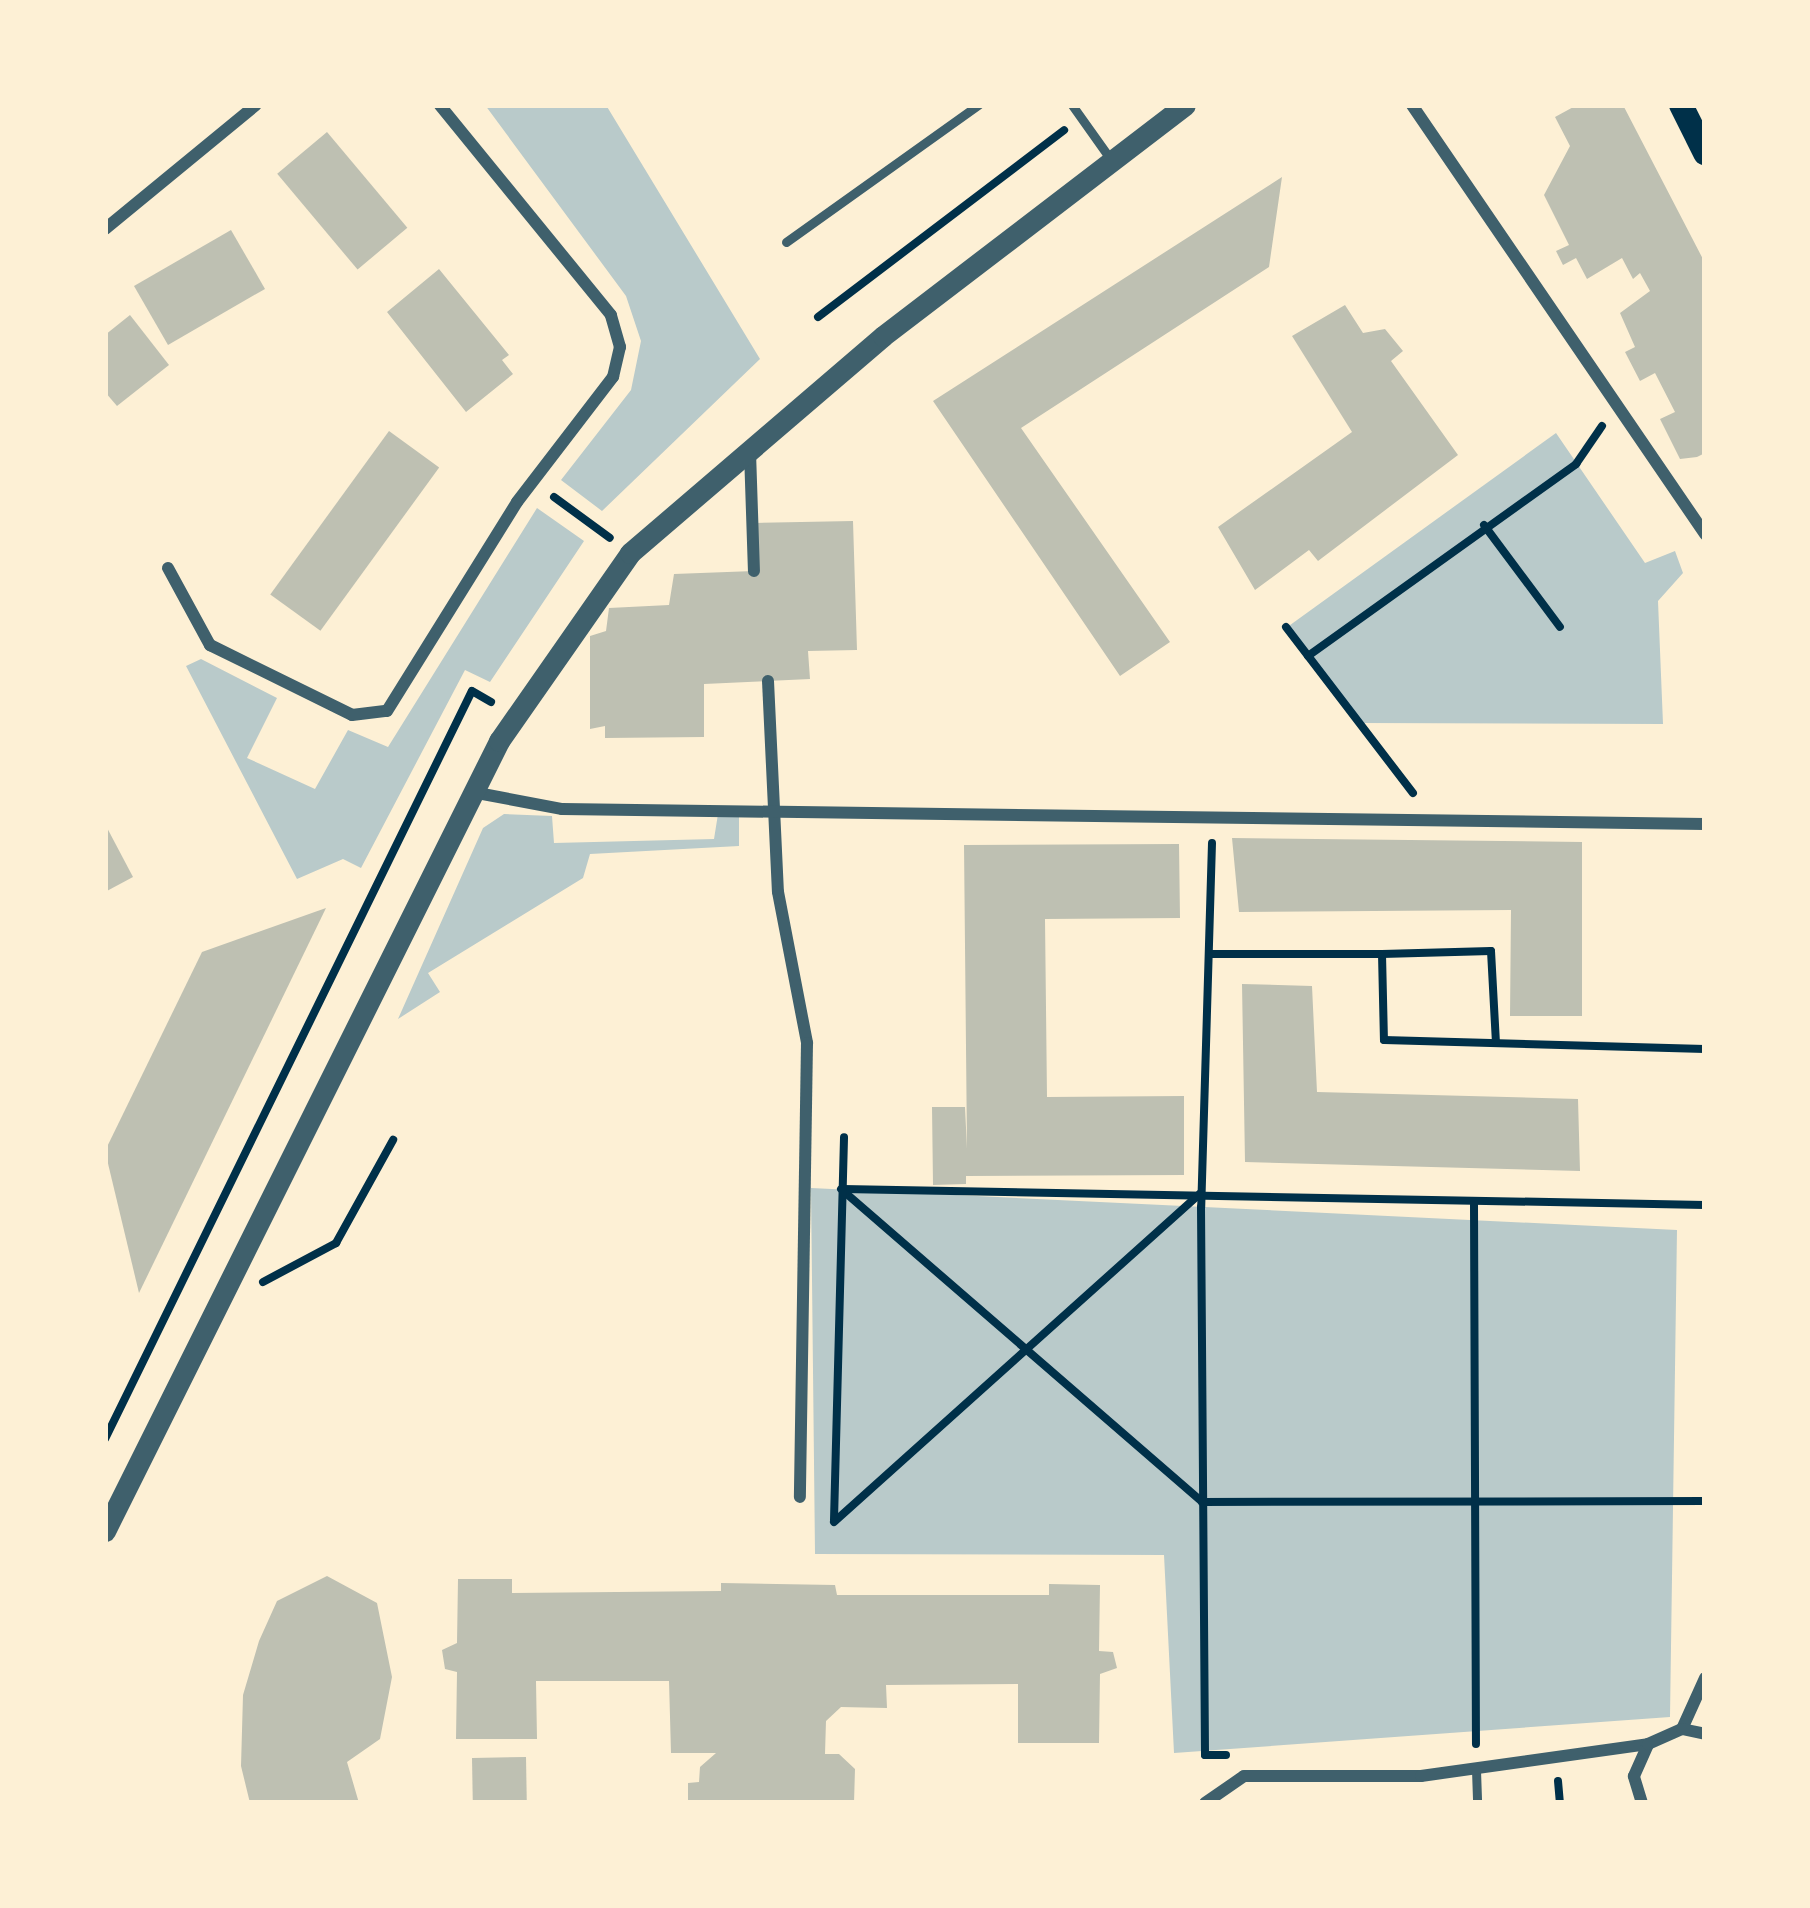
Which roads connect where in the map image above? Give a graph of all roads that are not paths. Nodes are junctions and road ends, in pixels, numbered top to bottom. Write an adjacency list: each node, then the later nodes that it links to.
1 (256, 105): 10 (street)
2 (440, 105): 14 (street)
3 (978, 105): 11 (lane)
4 (1072, 105): 9 (lane)
5 (1185, 105): 9 (street)
6 (1412, 105): 13 (street)
7 (1681, 105): 8 (main road)
8 (1705, 153)
9 (1109, 157): 12 (street)
10 (105, 229)
11 (786, 242)
12 (750, 445): 15 (street); 17 (street)
13 (1705, 534)
14 (168, 568)
15 (754, 571)
16 (768, 681): 18 (street)
17 (472, 792): 18 (street); 21 (street)
18 (775, 812): 19 (street); 20 (street)
19 (1705, 824)
20 (800, 1497)
21 (105, 1532)
22 (1705, 1678): 23 (street)
23 (1682, 1729): 24 (street); 25 (street)
24 (1705, 1734)
25 (1648, 1744): 26 (street); 29 (street)
26 (1476, 1770): 27 (street); 28 (lane)
27 (1204, 1803)
28 (1477, 1803)
29 (1642, 1803)

